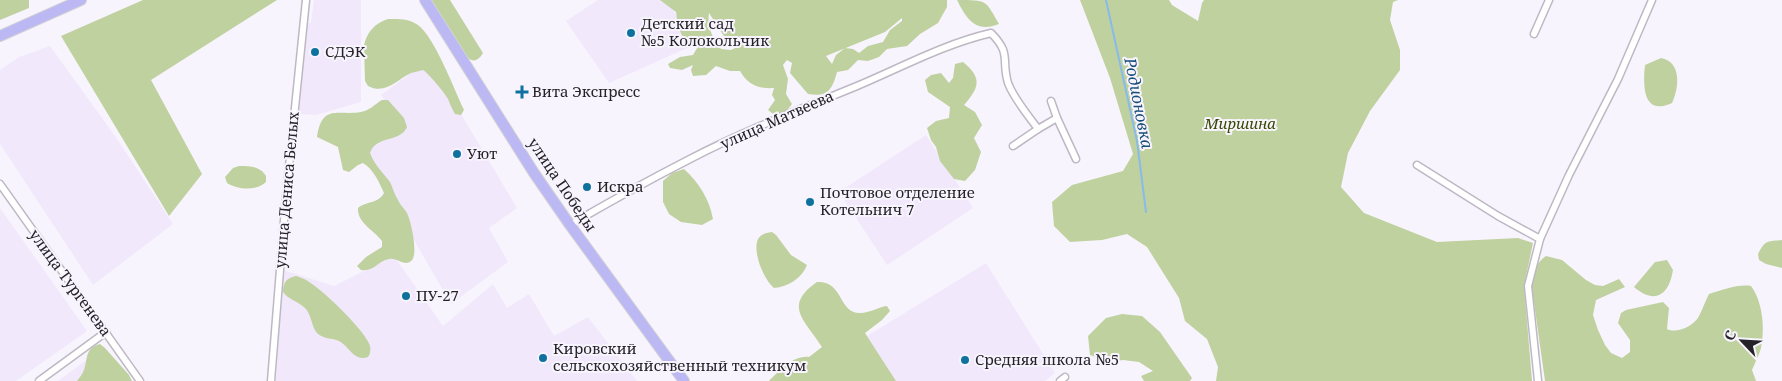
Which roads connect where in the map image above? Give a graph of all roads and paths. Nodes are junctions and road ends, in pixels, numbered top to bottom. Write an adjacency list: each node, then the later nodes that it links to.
1 (81, 0): 7 (highway)
2 (306, 0): 20 (street, улица Дениса Белых)
3 (425, 0): 15 (highway, улица Победы)
4 (1549, 0): 6 (street)
5 (1652, 0): 16 (street)
6 (1534, 34)
7 (0, 36)
8 (1051, 101): 9 (street)
9 (1057, 118): 10 (street); 12 (street)
10 (1038, 129): 11 (street); 15 (street, улица Матвеева)
11 (1013, 146)
12 (1076, 159)
13 (1417, 165): 16 (street)
14 (0, 184): 17 (street, улица Тургенева)
15 (570, 225): 21 (highway, улица Победы)
16 (1540, 239): 22 (street)
17 (106, 332): 18 (street); 19 (street, улица Тургенева)
18 (39, 381)
19 (140, 381)
20 (271, 381)
21 (684, 381)
22 (1538, 381)

